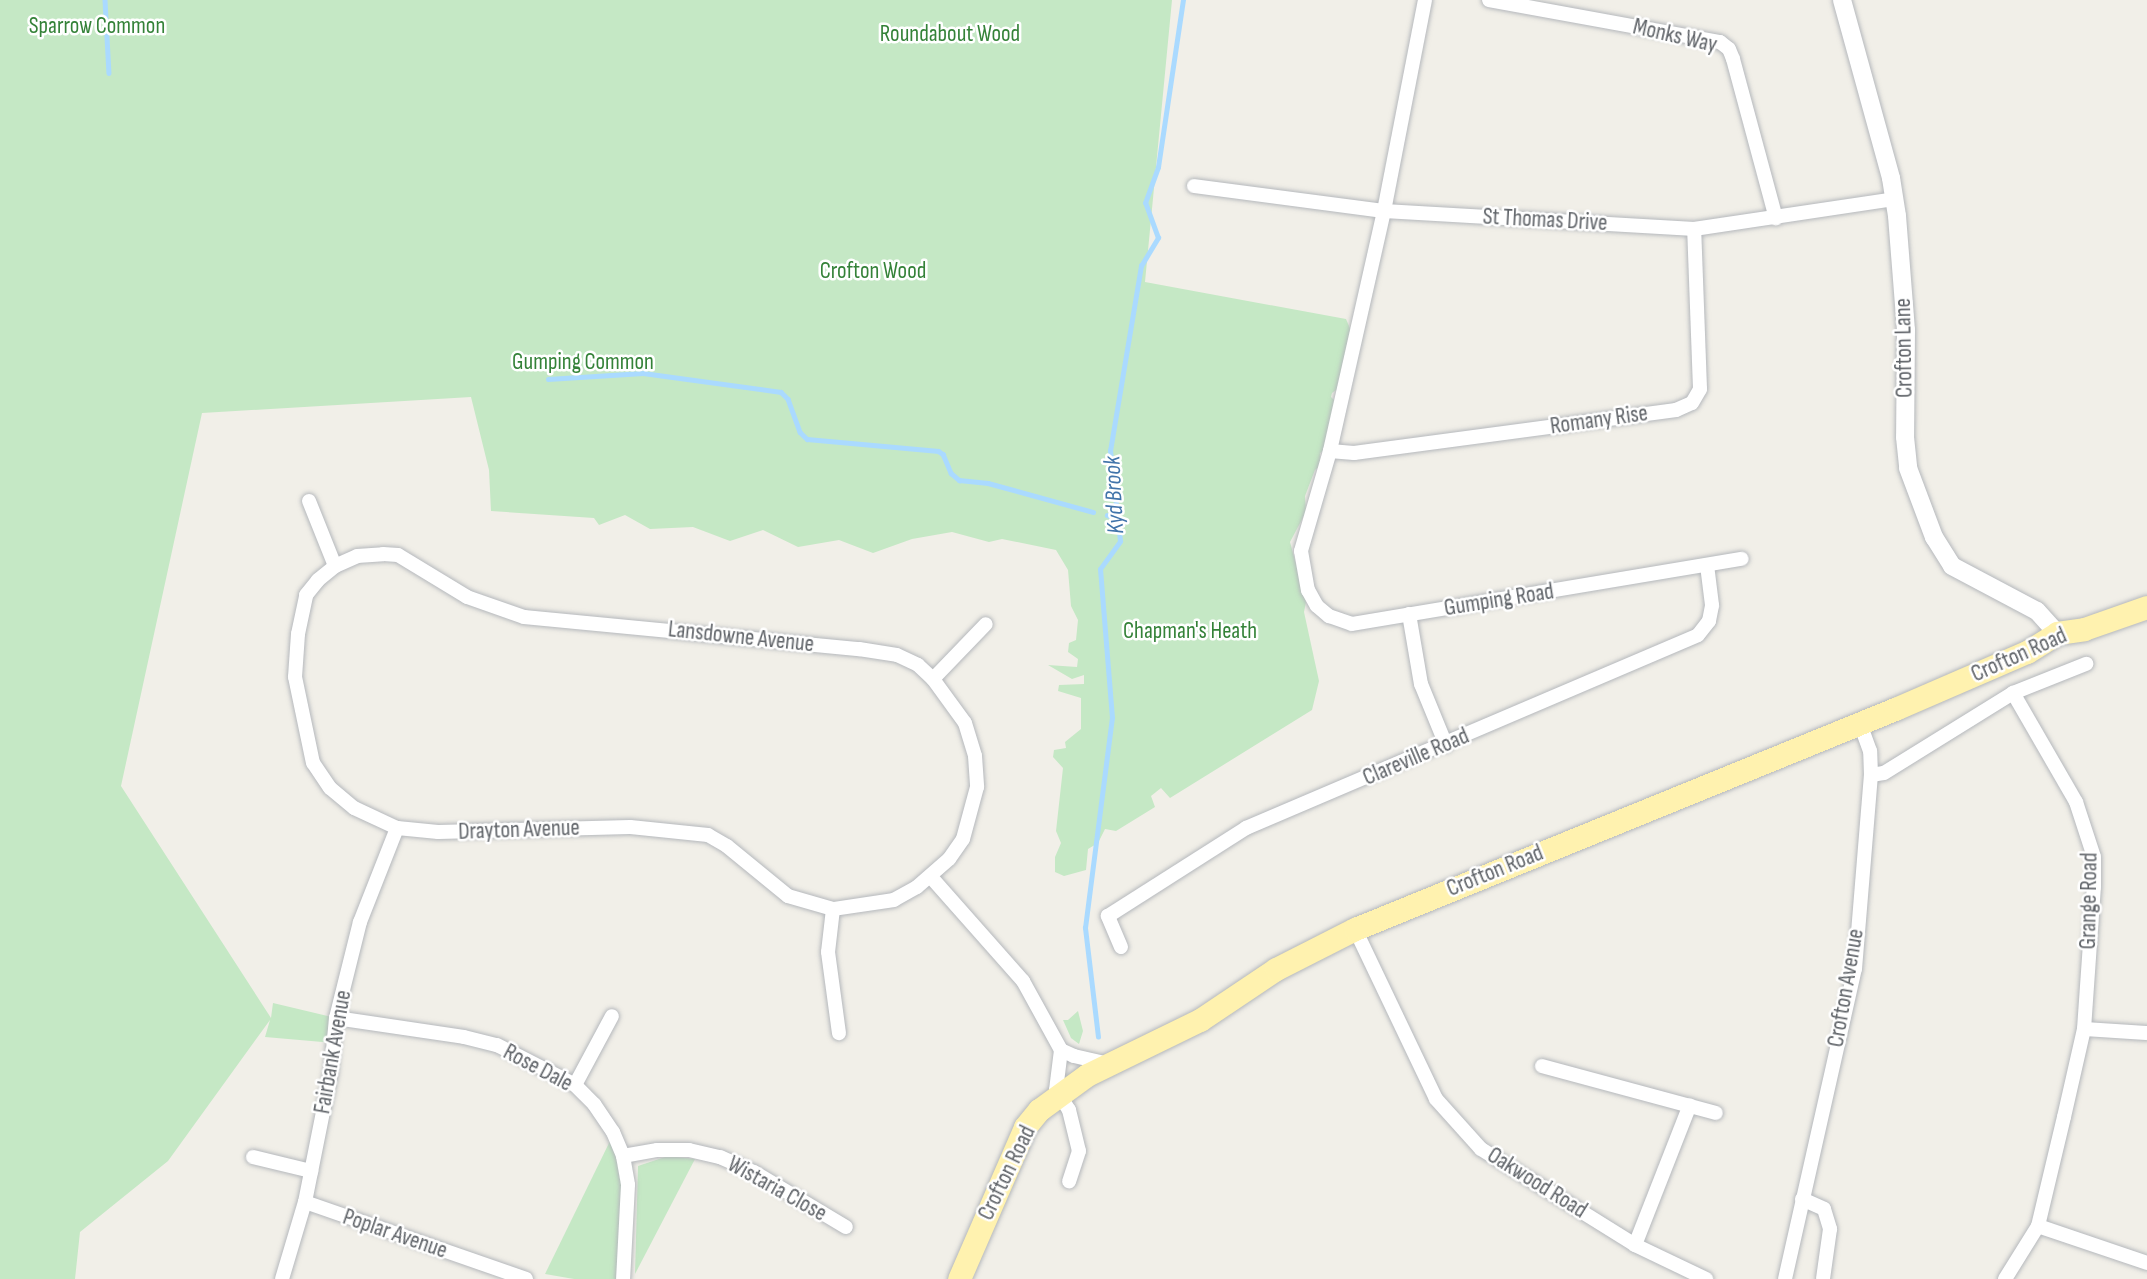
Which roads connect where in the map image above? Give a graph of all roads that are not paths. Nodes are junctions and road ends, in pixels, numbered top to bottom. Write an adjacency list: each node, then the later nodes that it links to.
1 (1425, 0): 6 (street)
2 (1489, 0): 7 (street, Monks Way)
3 (1842, 0): 5 (street, Crofton Lane)
4 (1194, 186): 6 (street, St Thomas Drive)
5 (1895, 199): 7 (street, St Thomas Drive); 17 (street, Crofton Lane)
6 (1384, 211): 8 (street, St Thomas Drive); 9 (street)
7 (1776, 218): 8 (street, St Thomas Drive)
8 (1694, 229): 9 (street, Romany Rise)
9 (1330, 451): 15 (street, Gumping Road)
10 (309, 501): 13 (street)
11 (1742, 559): 12 (street, Gumping Road)
12 (1707, 565): 15 (street, Gumping Road); 22 (street, Clareville Road)
13 (335, 566): 19 (street, Lansdowne Avenue); 24 (street, Drayton Avenue)
14 (2147, 607): 17 (main road, Crofton Road)
15 (1409, 614): 22 (street)
16 (986, 624): 19 (street)
17 (2057, 633): 21 (main road, Crofton Road)
18 (2086, 664): 20 (street)
19 (933, 679): 25 (street, Lansdowne Avenue)
20 (2013, 693): 23 (street); 31 (street, Grange Road)
21 (1860, 723): 23 (street, Crofton Avenue); 27 (main road, Crofton Road)
22 (1446, 745): 28 (street, Clareville Road)
23 (1871, 775): 45 (street, Crofton Avenue)
24 (397, 828): 26 (street, Drayton Avenue); 30 (street, Fairbank Avenue)
25 (931, 877): 26 (street, Drayton Avenue); 34 (street)
26 (833, 908): 32 (street)
27 (1355, 929): 35 (main road, Crofton Road); 49 (street, Oakwood Road)
28 (1121, 947)
29 (612, 1016): 37 (street)
30 (337, 1018): 37 (street, Rose Dale); 43 (street, Fairbank Avenue)
31 (2084, 1029): 33 (street); 47 (street, Grange Road)
32 (839, 1033)
33 (2147, 1033)
34 (1061, 1050): 35 (street); 38 (street)
35 (1110, 1064): 38 (main road, Crofton Road)
36 (1542, 1066): 39 (street)
37 (575, 1085): 41 (street, Rose Dale)
38 (1058, 1095): 44 (street); 54 (main road, Crofton Road)
39 (1690, 1105): 40 (street); 49 (street)
40 (1716, 1113)
41 (623, 1156): 48 (street, Wistaria Close); 53 (street, Rose Dale)
42 (253, 1157): 43 (street)
43 (311, 1171): 46 (street, Fairbank Avenue)
44 (1069, 1181)
45 (1802, 1199): 56 (street, Crofton Avenue); 57 (street)
46 (305, 1202): 51 (street, Fairbank Avenue); 52 (street, Poplar Avenue)
47 (2038, 1226): 50 (street); 58 (street, Grange Road)
48 (846, 1227)
49 (1635, 1245): 55 (street, Oakwood Road)
50 (2147, 1263)
51 (282, 1279)
52 (526, 1279)
53 (622, 1279)
54 (959, 1279)
55 (1706, 1279)
56 (1786, 1279)
57 (1823, 1279)
58 (2005, 1279)

